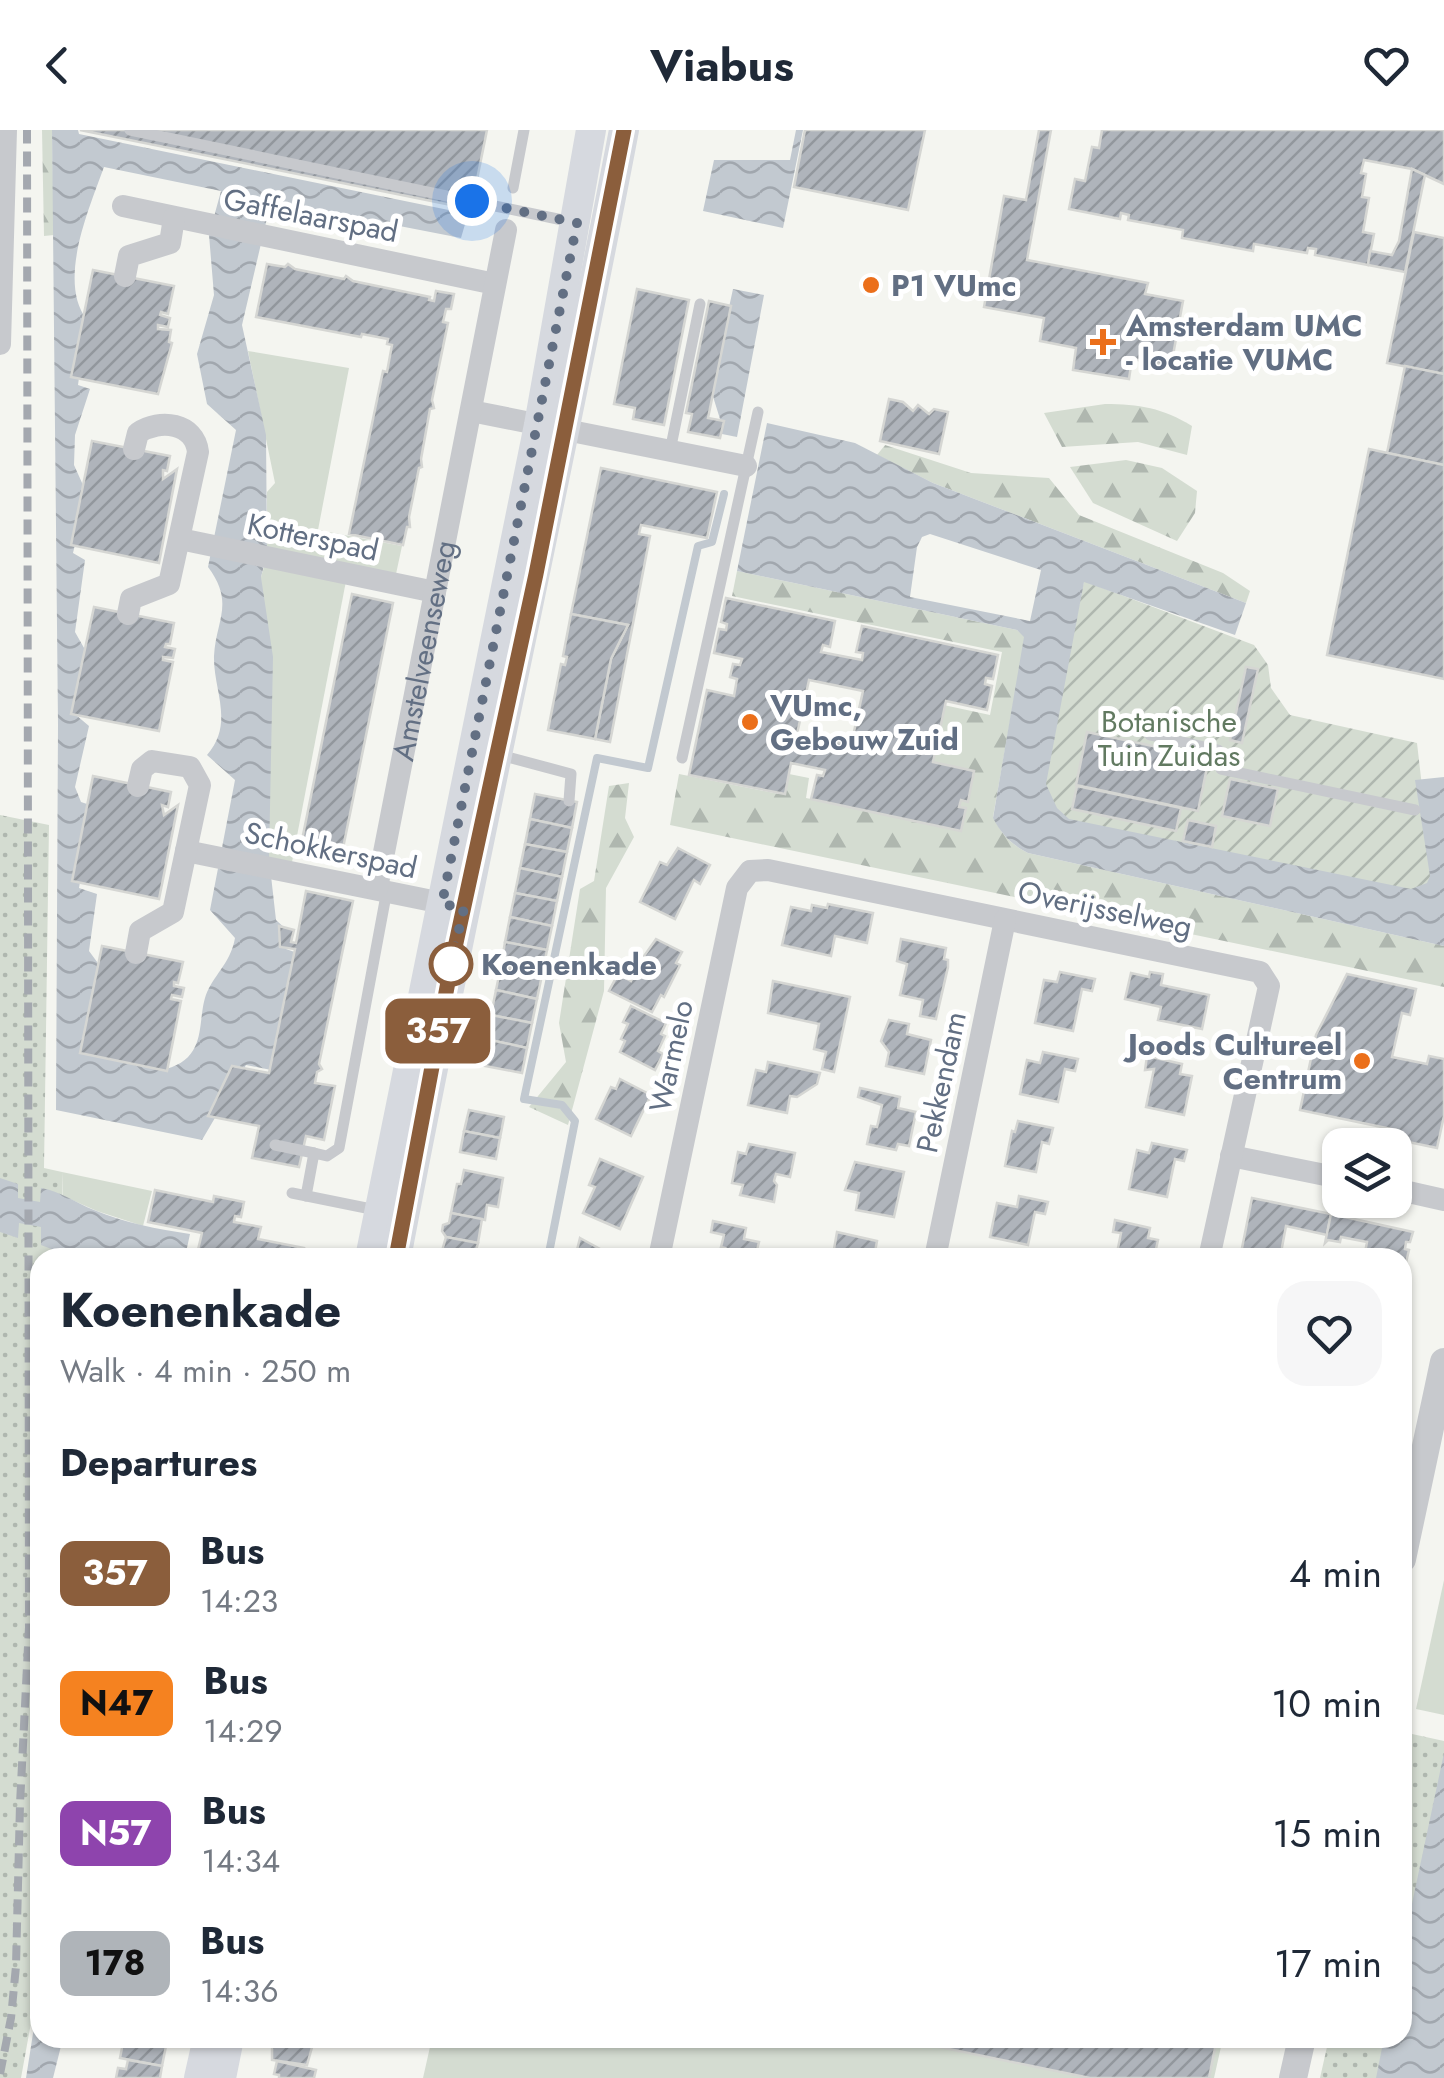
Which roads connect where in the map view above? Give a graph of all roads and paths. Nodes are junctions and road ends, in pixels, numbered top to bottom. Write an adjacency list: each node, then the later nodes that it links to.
1 (6, 130): 14 (street)
2 (130, 130): 9 (lane)
3 (524, 130): 6 (lane)
4 (591, 130): 9 (main road)
5 (624, 130): 9 (main road)
6 (512, 188)
7 (123, 206): 8 (street, Gaffelaarspad)
8 (174, 218): 11 (street); 12 (street, Gaffelaarspad)
9 (578, 223): 17 (main road)
10 (506, 230): 12 (street, Amstelveenseweg)
11 (125, 276)
12 (496, 284): 15 (street, Amstelveenseweg)
13 (700, 304): 19 (lane)
14 (0, 344)
15 (471, 411): 17 (street); 22 (street, Amstelveenseweg)
16 (758, 412): 20 (lane)
17 (551, 428): 19 (street); 25 (main road); 33 (main road)
18 (134, 449): 21 (street)
19 (670, 451): 20 (street)
20 (746, 466): 26 (lane)
21 (180, 539): 22 (street, Kotterspad); 23 (street)
22 (435, 592): 32 (street, Amstelveenseweg)
23 (128, 614)
24 (1150, 735): 29 (lane)
25 (496, 754): 28 (lane); 33 (main road)
26 (682, 758)
27 (138, 786): 30 (street)
28 (568, 800)
29 (1415, 810)
30 (186, 851): 32 (street, Schokkerspad); 35 (street)
31 (750, 872): 34 (street, Overijsselweg); 47 (street, Warmelo)
32 (382, 889): 33 (street, Schokkerspad); 37 (lane, Amstelveenseweg)
33 (453, 906): 44 (main road)
34 (1005, 920): 38 (street, Overijsselweg); 48 (street, Pekkendam)
35 (136, 953)
36 (276, 1145): 37 (lane)
37 (314, 1153): 42 (lane)
38 (1230, 1156): 39 (street); 49 (street, Overijsselweg)
39 (1322, 1174)
40 (292, 1193): 42 (lane)
41 (1412, 1193): 43 (street)
42 (306, 1196): 44 (lane)
43 (1444, 1200)
44 (392, 1213): 45 (main road); 46 (main road)
45 (375, 1248)
46 (395, 1248)
47 (661, 1248)
48 (937, 1248)
49 (1211, 1248)
50 (1444, 1362): 51 (street)
51 (1412, 1509)
52 (206, 2048): 55 (main road)
53 (228, 2048): 56 (main road)
54 (1300, 2048): 57 (street)
55 (199, 2078)
56 (221, 2078)
57 (1293, 2078)

